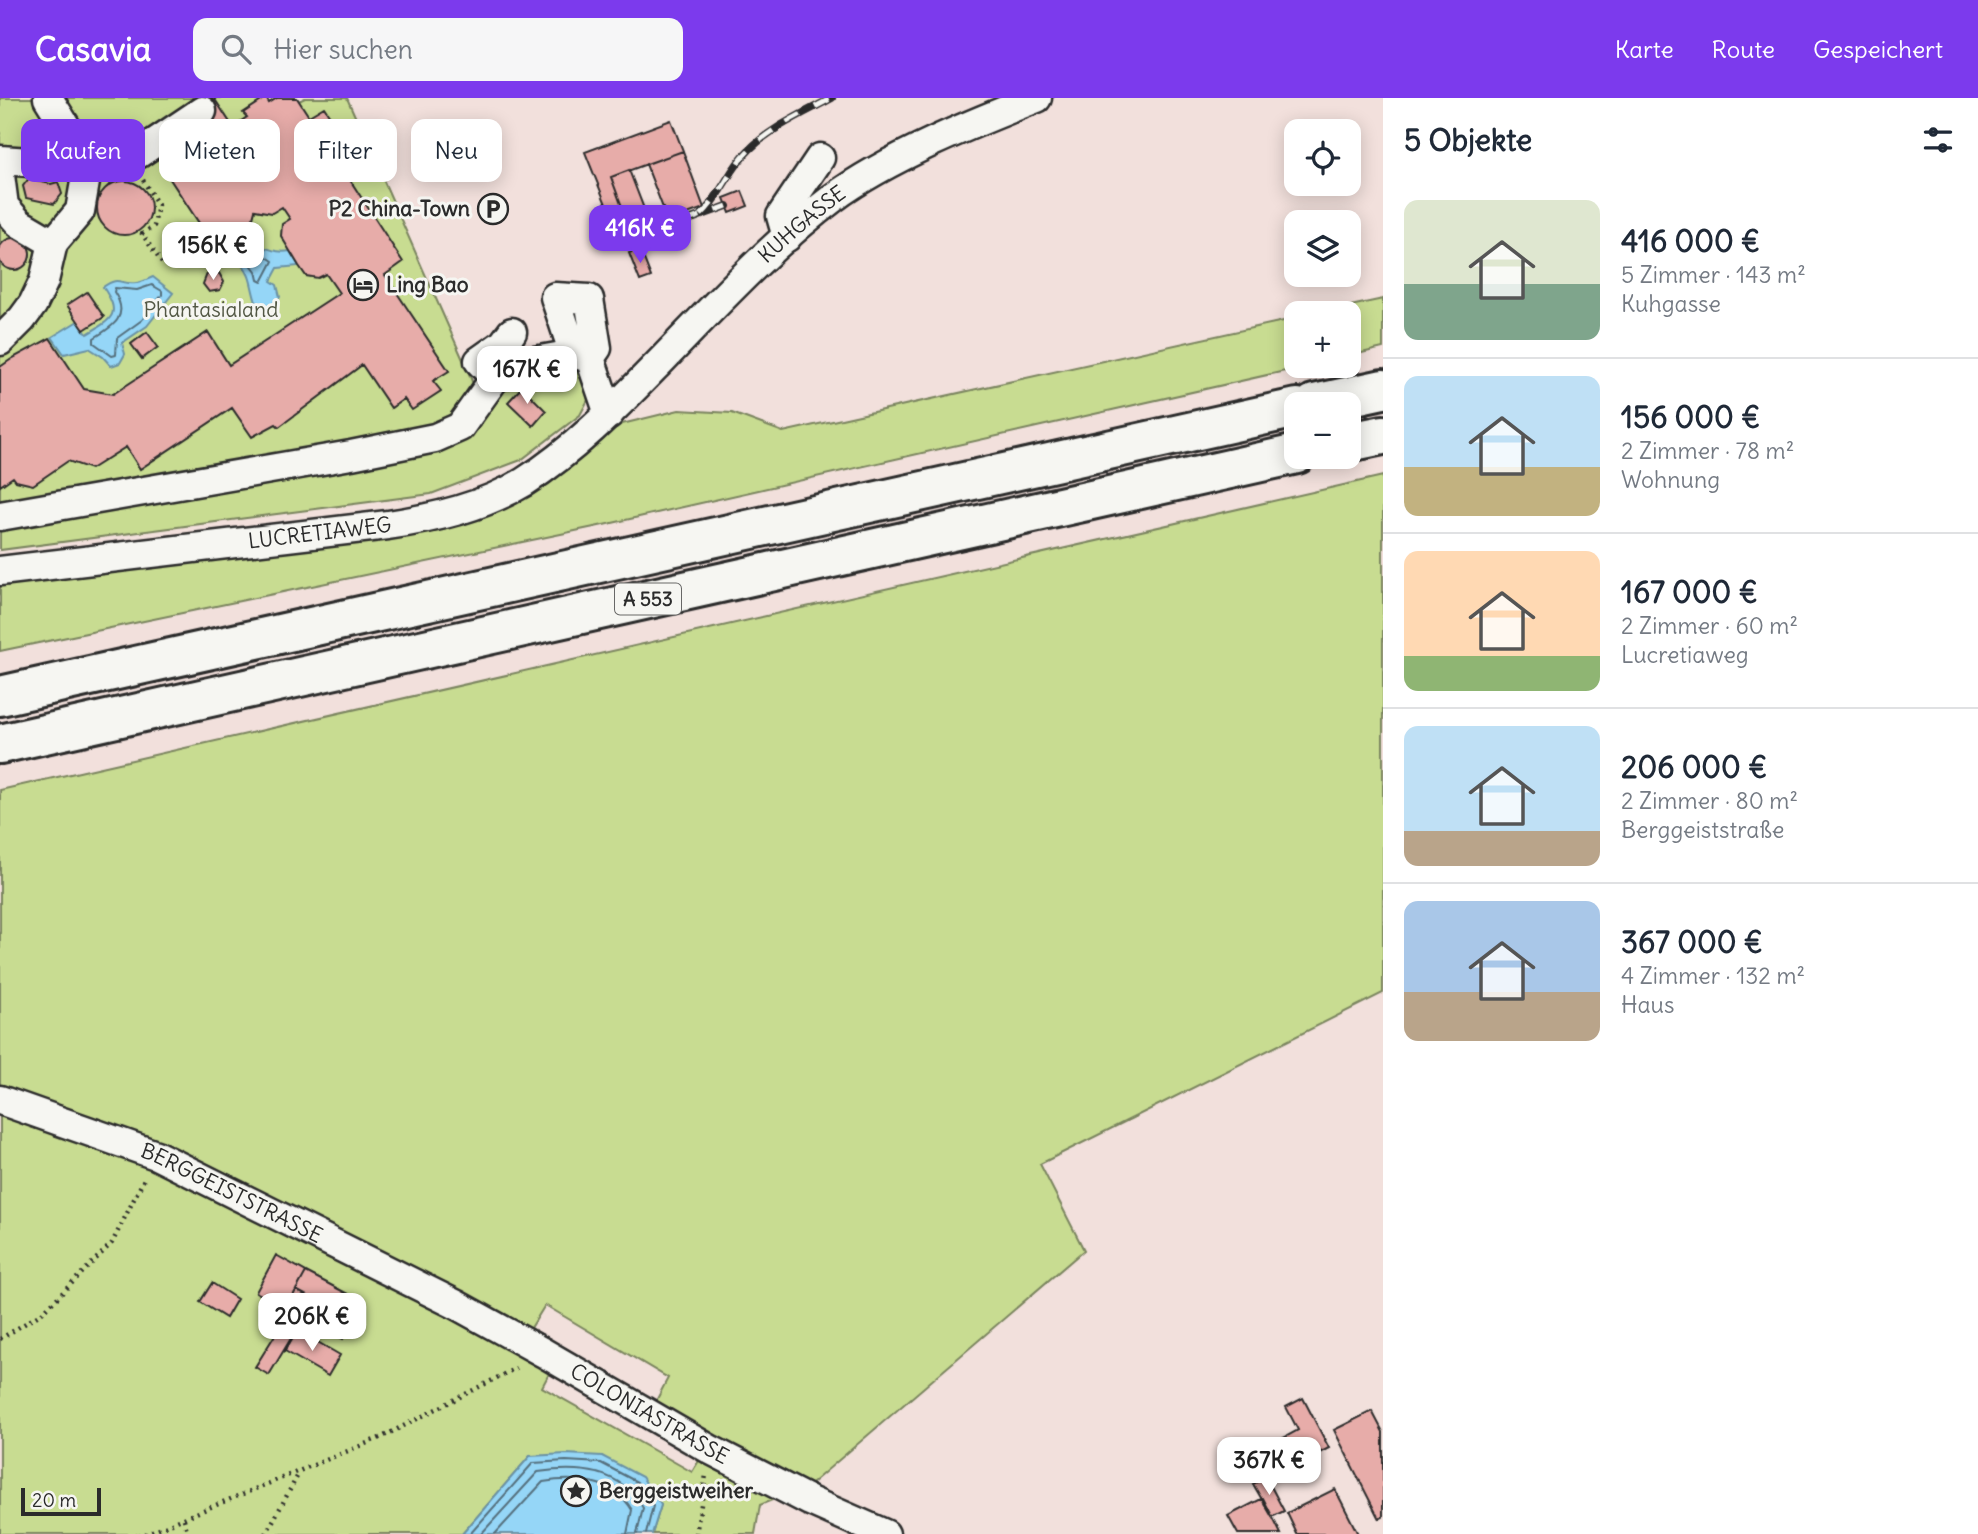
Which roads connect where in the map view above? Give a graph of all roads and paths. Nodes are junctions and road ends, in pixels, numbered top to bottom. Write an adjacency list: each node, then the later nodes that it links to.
1 (1037, 98): 12 (street, KUHGASSE)
2 (58, 102): 4 (street)
3 (202, 111): 5 (street)
4 (65, 119)
5 (145, 149)
6 (820, 158): 12 (street)
7 (0, 160): 8 (street)
8 (21, 161)
9 (0, 175): 13 (street)
10 (85, 182): 13 (street)
11 (144, 182): 14 (path)
12 (787, 237): 21 (street, KUHGASSE)
13 (53, 243): 16 (street)
14 (162, 263)
15 (512, 332): 17 (street)
16 (0, 341)
17 (495, 377): 21 (street); 25 (street)
18 (1383, 389): 19 (highway)
19 (1361, 394)
20 (1284, 411): 27 (highway, A 553)
21 (610, 414): 26 (street, LUCRETIAWEG)
22 (1383, 435): 23 (highway)
23 (1361, 440)
24 (1284, 457): 28 (highway, A 553)
25 (0, 516)
26 (0, 571)
27 (0, 696)
28 (0, 744)
29 (0, 1101): 30 (street, BERGGEISTSTRASSE)
30 (156, 1155): 31 (street, BERGGEISTSTRASSE); 32 (path)
31 (455, 1304): 33 (street, COLONIASTRASSE)
32 (0, 1339)
33 (544, 1353): 34 (street, COLONIASTRASSE); 35 (path)
34 (710, 1450): 40 (path); 41 (street, COLONIASTRASSE)
35 (299, 1473): 36 (path); 39 (path)
36 (184, 1519): 37 (path); 38 (path)
37 (145, 1534)
38 (188, 1534)
39 (266, 1534)
40 (696, 1534)
41 (885, 1534)

